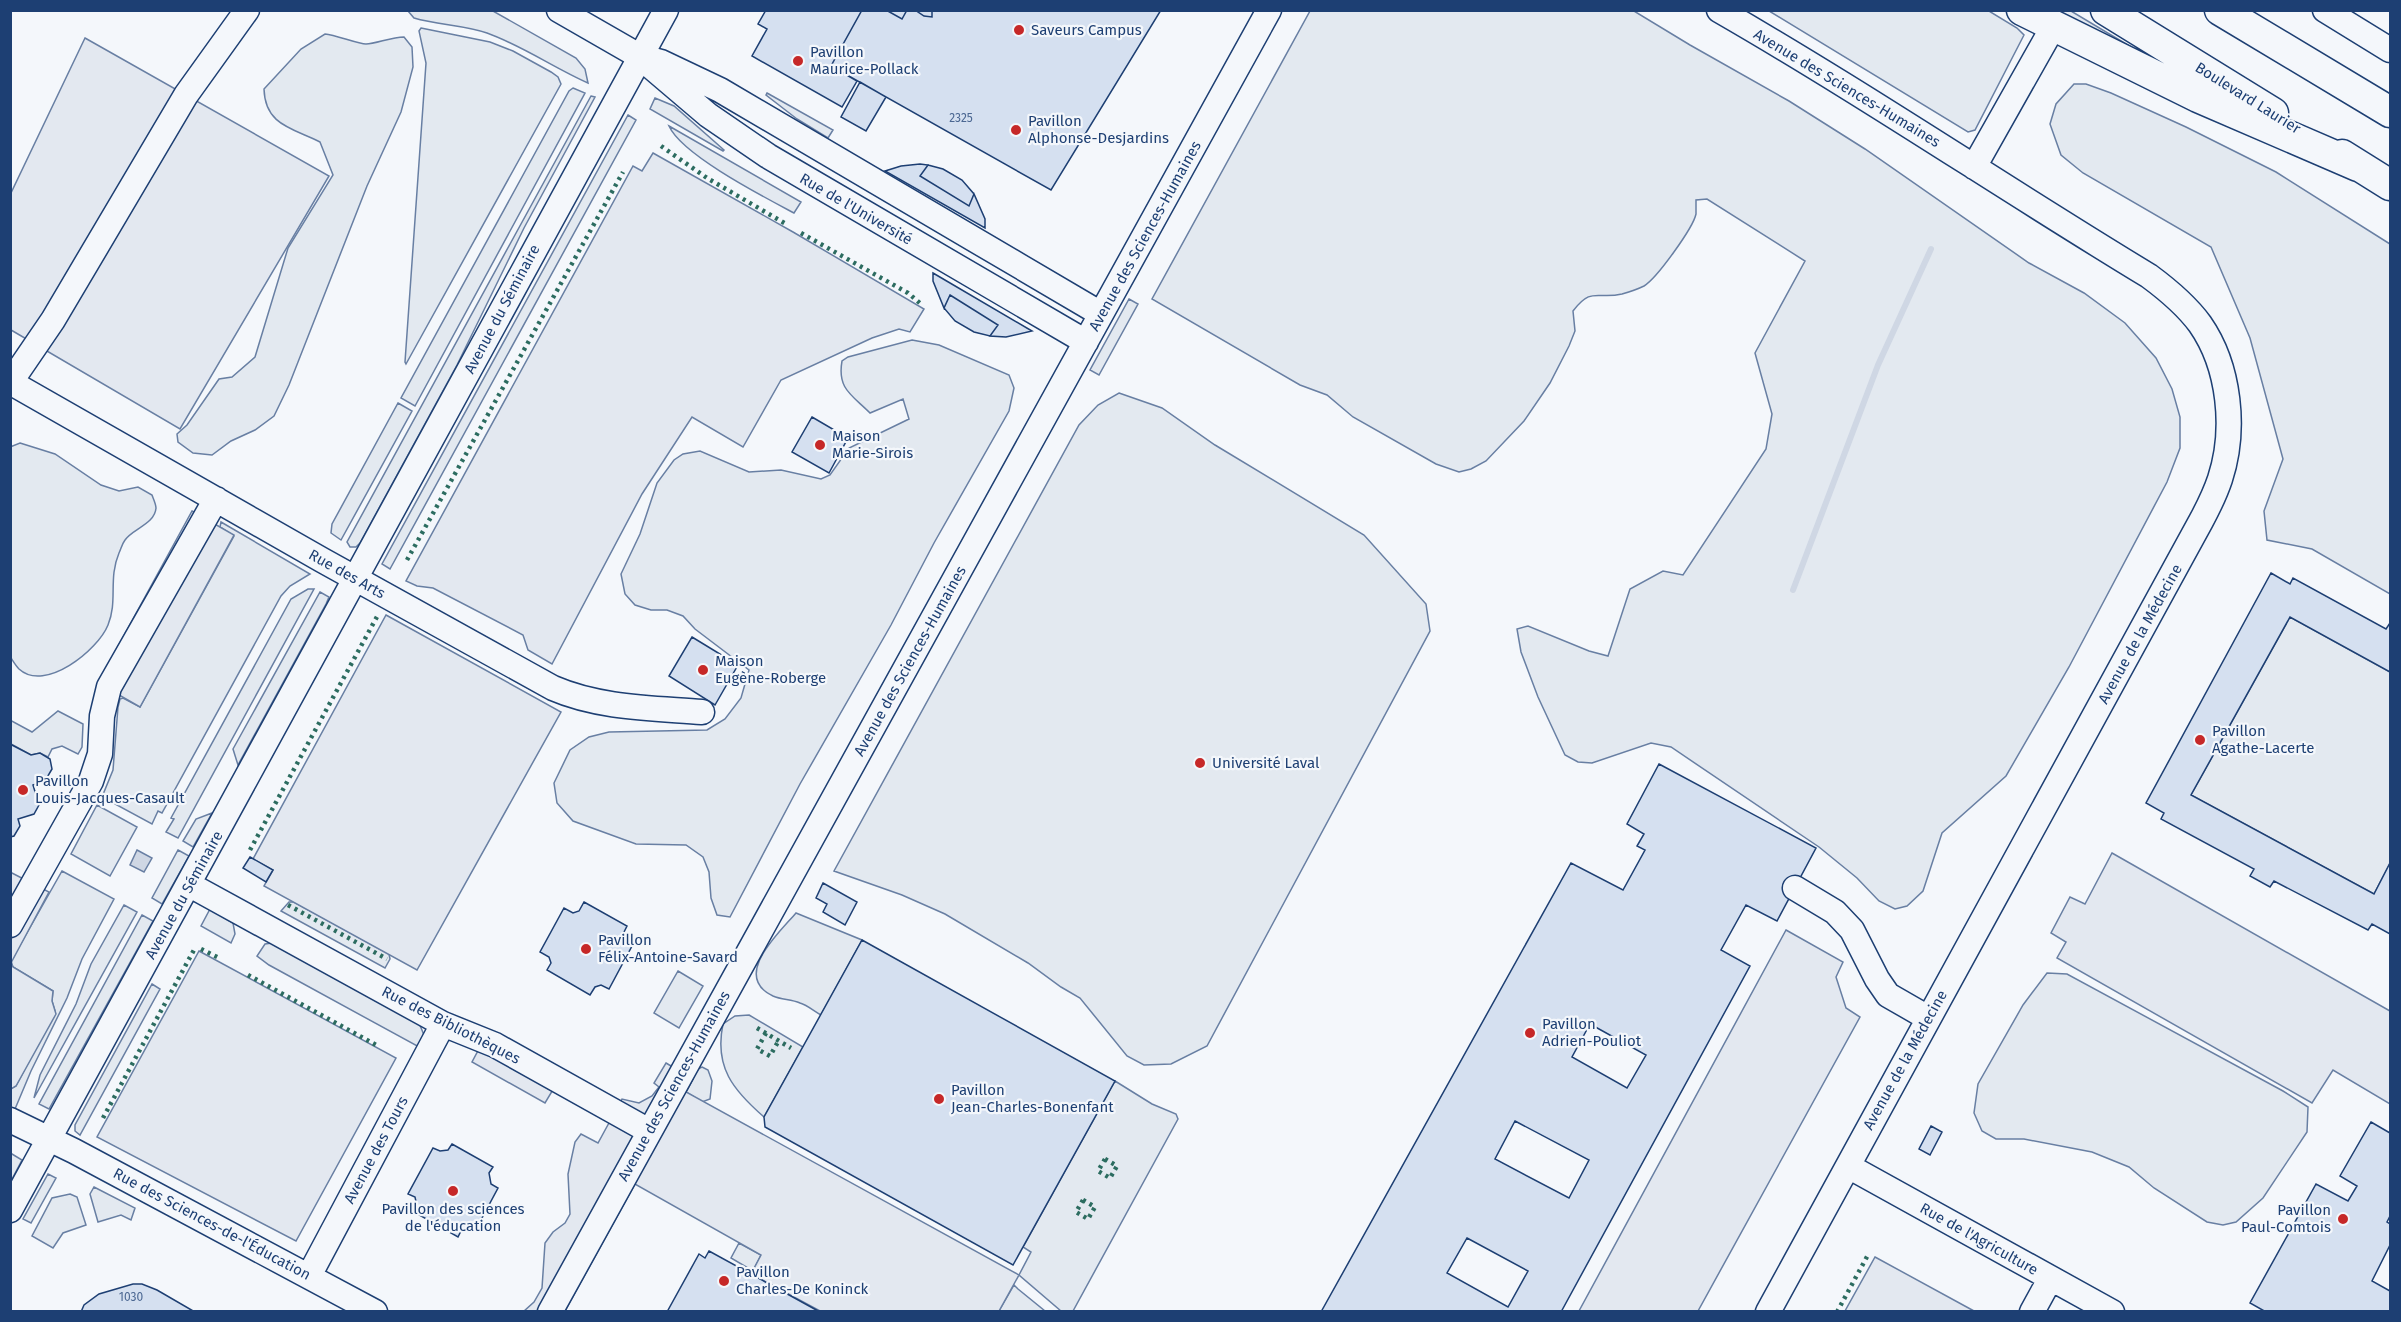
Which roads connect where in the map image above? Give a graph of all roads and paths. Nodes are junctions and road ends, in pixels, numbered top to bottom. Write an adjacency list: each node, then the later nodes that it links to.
1 (247, 10): 19 (street)
2 (559, 10): 12 (street, Rue de l'Université)
3 (666, 10): 12 (street, Avenue du Séminaire)
4 (1269, 10): 17 (street, Avenue des Sciences-Humaines)
5 (1719, 10): 15 (street, Avenue des Sciences-Humaines)
6 (2022, 10): 10 (main road)
7 (2106, 10): 14 (main road, Boulevard Laurier)
8 (2220, 10): 13 (main road)
9 (2325, 10): 11 (street)
10 (2053, 27): 14 (main road); 15 (street)
11 (2391, 50)
12 (639, 56): 17 (street, Rue de l'Université); 18 (street, Rue de l'Université); 21 (street, Avenue du Séminaire)
13 (2391, 112)
14 (2358, 166): 16 (main road, Boulevard Laurier)
15 (1974, 167): 26 (street, Avenue de la Médecine)
16 (2391, 185)
17 (1101, 314): 18 (street, Avenue des Sciences-Humaines)
18 (1086, 342): 29 (street, Avenue des Sciences-Humaines)
19 (11, 383): 20 (street, Rue des Arts)
20 (216, 499): 21 (street, Rue des Arts); 25 (street)
21 (361, 570): 22 (street, Rue des Arts); 23 (street, Avenue du Séminaire)
22 (702, 712)
23 (189, 885): 27 (street, Rue des Bibliothèques); 30 (street, Avenue du Séminaire)
24 (1795, 888): 26 (street)
25 (10, 925)
26 (1928, 1018): 31 (street, Avenue de la Médecine)
27 (442, 1024): 29 (street, Rue des Bibliothèques); 34 (street, Avenue des Tours)
28 (10, 1120): 30 (street, Rue des Sciences-de-l'Éducation)
29 (649, 1131): 36 (street, Avenue des Sciences-Humaines)
30 (49, 1138): 32 (street, Avenue du Séminaire); 34 (street, Rue des Sciences-de-l'Éducation)
31 (1848, 1166): 33 (street, Rue de l'Agriculture); 37 (street, Avenue de la Médecine)
32 (10, 1210)
33 (2050, 1279): 38 (street); 39 (street, Rue de l'Agriculture)
34 (317, 1280): 35 (street, Rue des Sciences-de-l'Éducation)
35 (375, 1311)
36 (550, 1311)
37 (1768, 1311)
38 (2032, 1311)
39 (2112, 1311)

